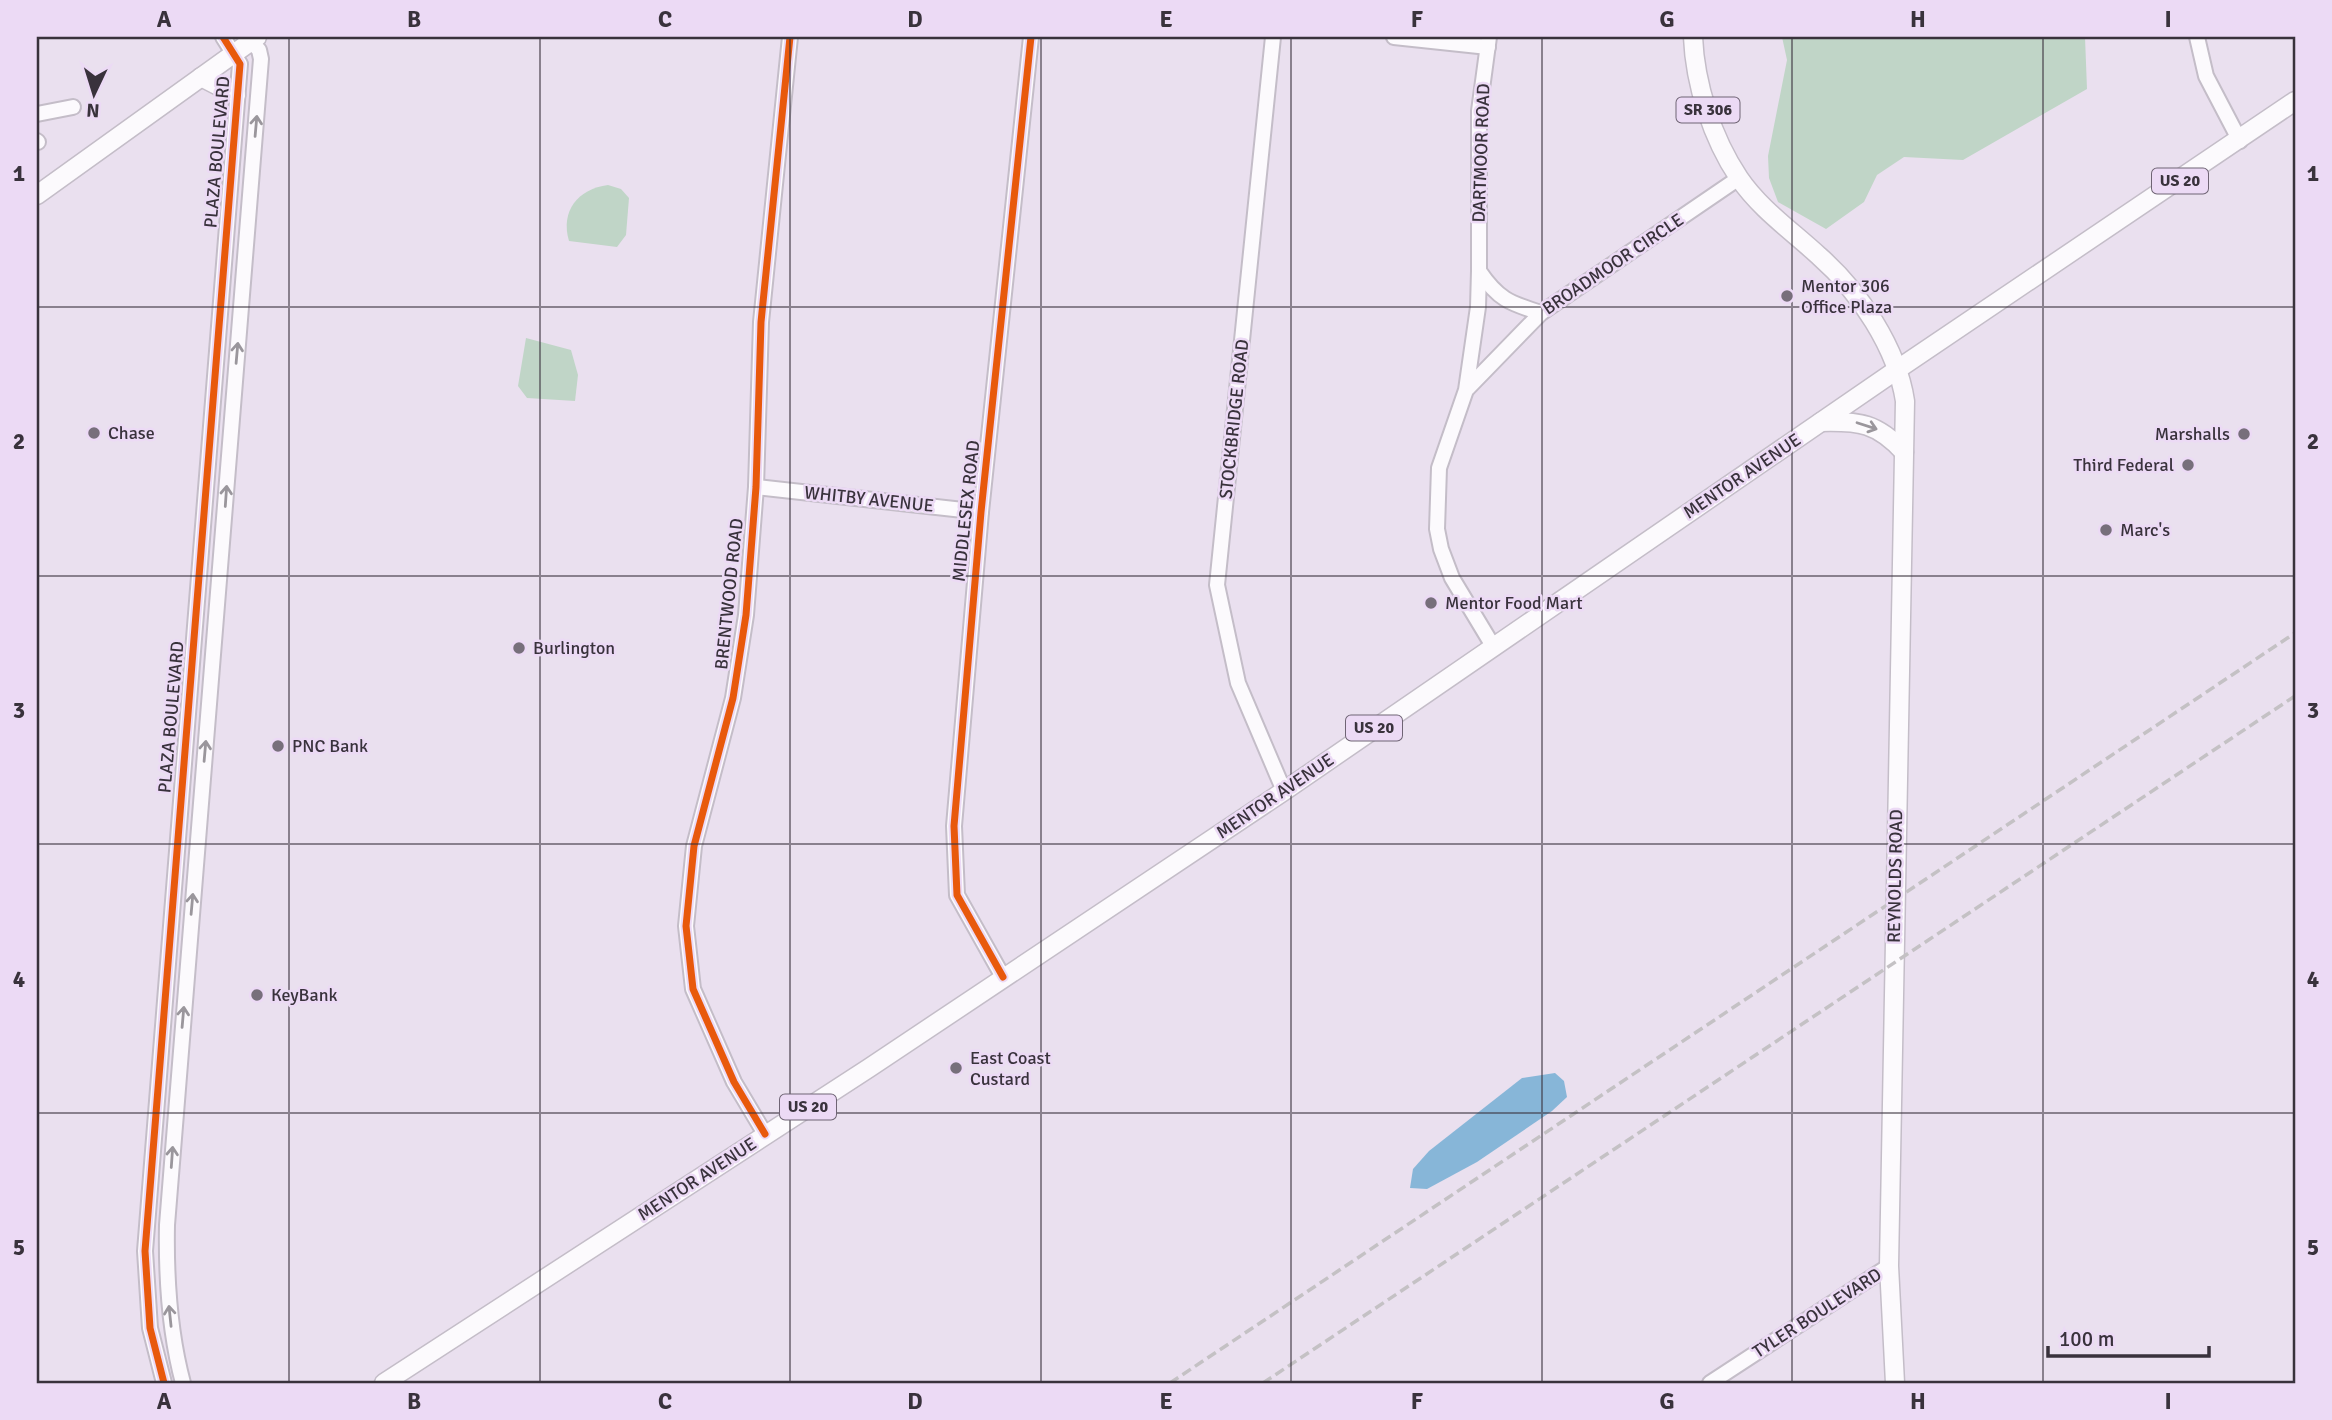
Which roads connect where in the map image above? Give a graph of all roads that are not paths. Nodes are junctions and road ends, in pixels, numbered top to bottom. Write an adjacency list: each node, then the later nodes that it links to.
1 (223, 37): 10 (street)
2 (790, 37): 25 (street, BRENTWOOD ROAD)
3 (1031, 37): 26 (street, MIDDLESEX ROAD)
4 (1273, 37): 28 (street, STOCKBRIDGE ROAD)
5 (1394, 37): 9 (street)
6 (1693, 37): 17 (main road, SR 306)
7 (2197, 37): 16 (street)
8 (252, 38): 10 (main road); 33 (street, PLAZA BOULEVARD, one-way to 8)
9 (1488, 42): 19 (street, DARTMOOR ROAD)
10 (234, 54): 11 (main road); 12 (street, PLAZA BOULEVARD)
11 (201, 76): 12 (main road); 18 (main road)
12 (236, 95): 32 (street, PLAZA BOULEVARD)
13 (2295, 102): 16 (main road, MENTOR AVENUE / US 20)
14 (73, 107): 15 (street)
15 (37, 114)
16 (2240, 141): 21 (main road, MENTOR AVENUE / US 20)
17 (1739, 178): 20 (street, BROADMOOR CIRCLE); 21 (main road, SR 306)
18 (37, 195)
19 (1479, 271): 20 (street); 22 (street, DARTMOOR ROAD)
20 (1541, 313): 22 (street, BROADMOOR CIRCLE)
21 (1898, 369): 23 (main road, MENTOR AVENUE / US 20); 24 (main road, REYNOLDS ROAD / SR 306)
22 (1466, 390): 27 (street, DARTMOOR ROAD)
23 (1821, 422): 24 (main road, one-way to 24); 27 (main road, MENTOR AVENUE / US 20)
24 (1904, 453): 31 (main road, REYNOLDS ROAD / SR 306)
25 (756, 487): 26 (street, WHITBY AVENUE); 30 (street, BRENTWOOD ROAD)
26 (981, 512): 29 (street, MIDDLESEX ROAD)
27 (1493, 646): 28 (main road, MENTOR AVENUE / US 20)
28 (1284, 792): 29 (main road, MENTOR AVENUE / US 20)
29 (1003, 978): 30 (main road, MENTOR AVENUE / US 20)
30 (765, 1134): 34 (main road, MENTOR AVENUE / US 20)
31 (1889, 1266): 35 (street, TYLER BOULEVARD); 36 (main road, REYNOLDS ROAD / SR 306)
32 (164, 1383)
33 (183, 1383)
34 (384, 1383)
35 (1710, 1383)
36 (1895, 1383)

